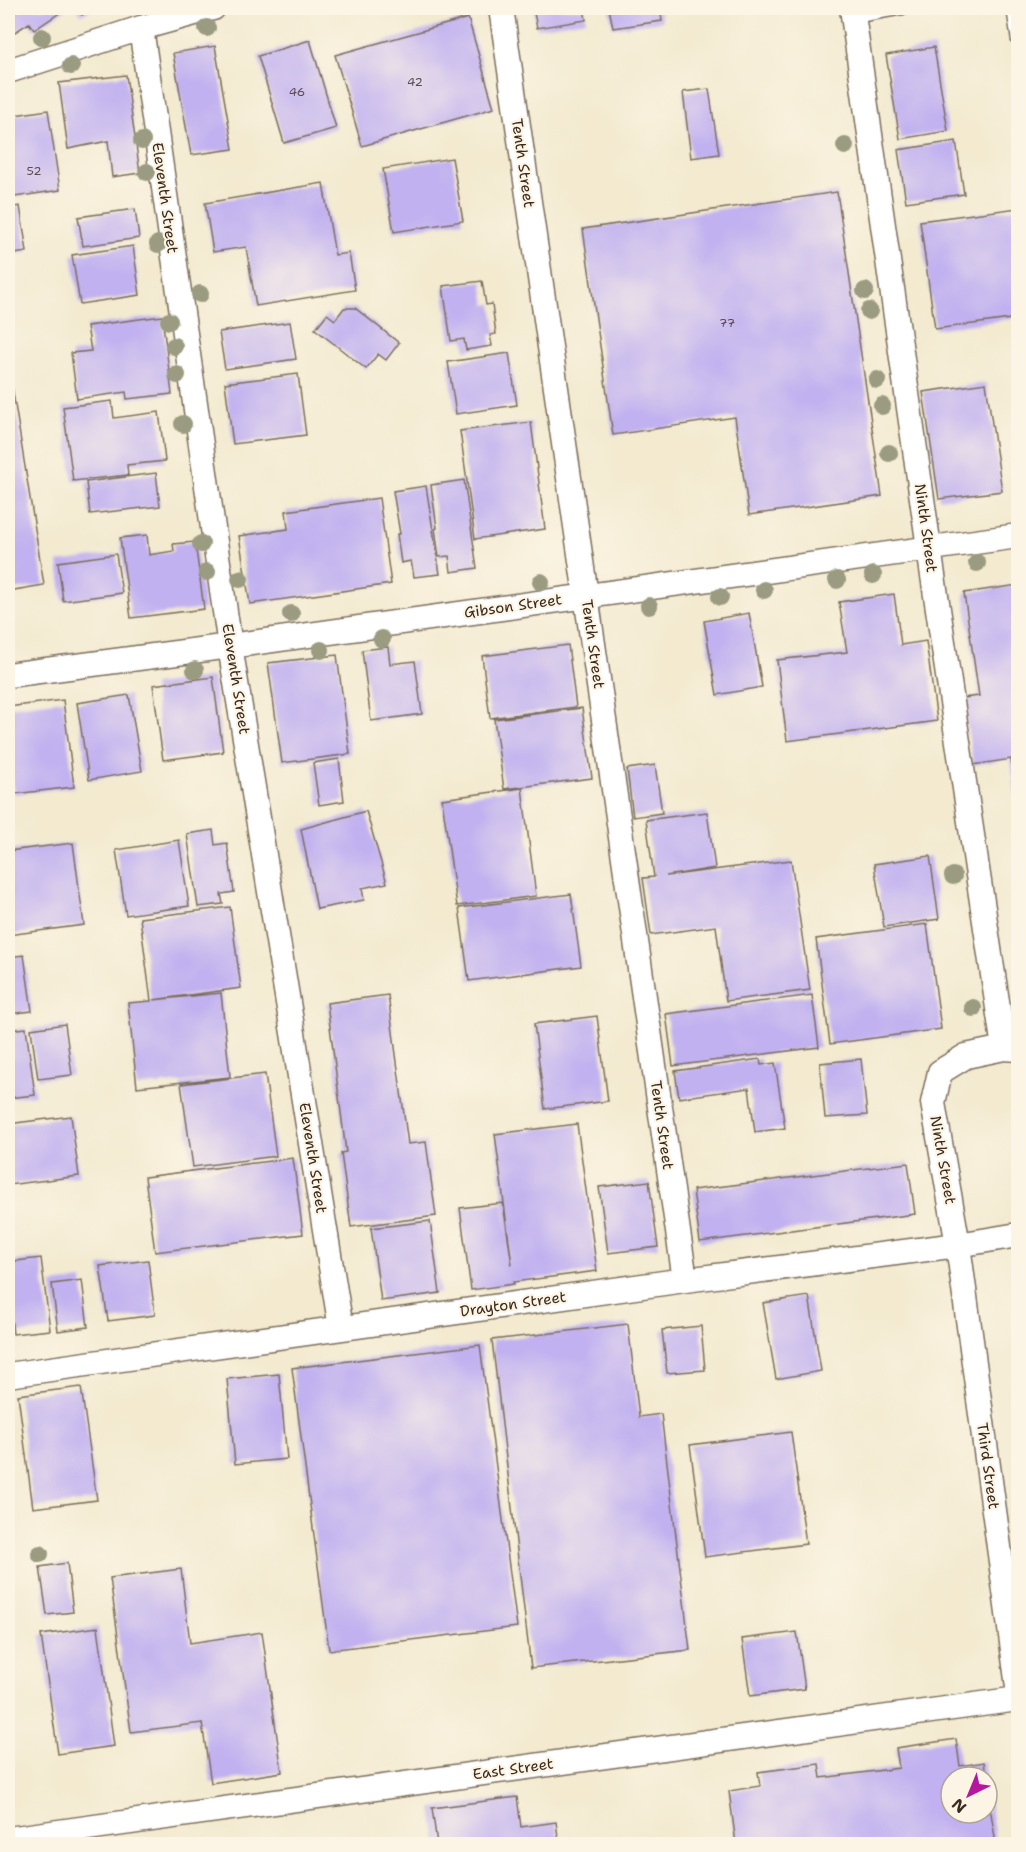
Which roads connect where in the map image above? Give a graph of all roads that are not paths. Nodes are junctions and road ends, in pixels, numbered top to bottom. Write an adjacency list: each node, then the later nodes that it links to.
1 (213, 8): 6 (street)
2 (501, 8): 11 (street, Tenth Street)
3 (903, 8): 5 (lane)
4 (1013, 8): 7 (lane)
5 (853, 12): 10 (street, Ninth Street)
6 (141, 28): 8 (street); 12 (street, Eleventh Street)
7 (1018, 41)
8 (8, 71)
9 (1018, 536): 10 (street, Gibson Street)
10 (929, 548): 11 (street, Gibson Street); 14 (street, Ninth Street)
11 (586, 596): 12 (street, Gibson Street); 17 (street, Tenth Street)
12 (230, 646): 13 (street, Gibson Street); 18 (street, Eleventh Street)
13 (8, 675)
14 (1011, 1048): 16 (street, Ninth Street)
15 (1018, 1235): 16 (street, Drayton Street)
16 (958, 1245): 17 (street, Drayton Street); 20 (street, Third Street)
17 (685, 1280): 18 (street, Drayton Street)
18 (341, 1328): 19 (street, Drayton Street)
19 (8, 1375)
20 (1018, 1687)
21 (1018, 1699): 22 (street, East Street)
22 (8, 1839)

